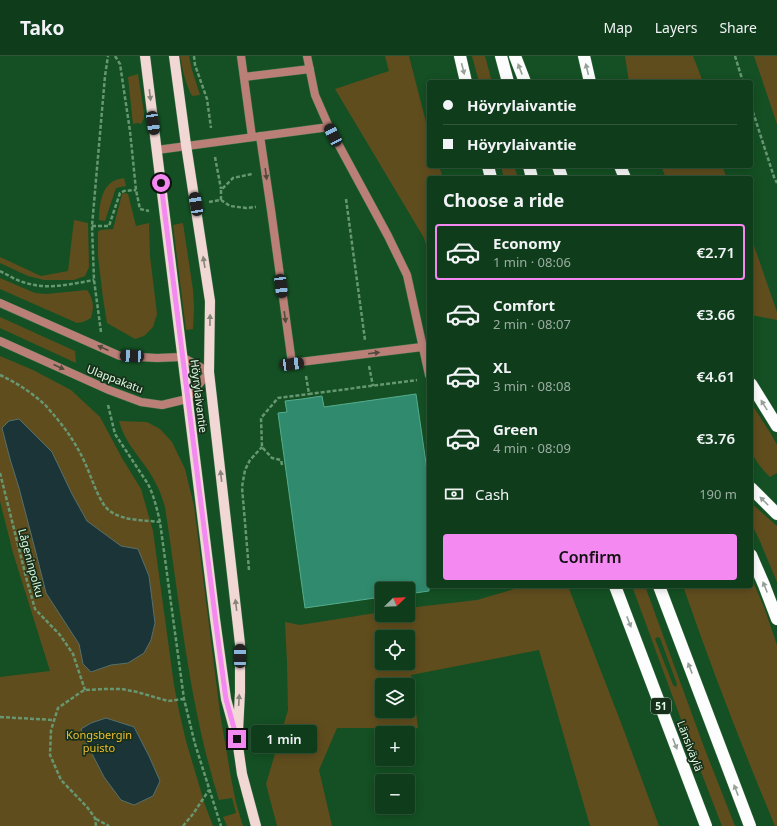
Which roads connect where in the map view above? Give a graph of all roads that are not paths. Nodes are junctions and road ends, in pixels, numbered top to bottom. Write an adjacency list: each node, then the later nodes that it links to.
1 (145, 56): 18 (main road, Höyrylaivantie, one-way to 18)
2 (174, 56): 17 (main road, Höyrylaivantie)
3 (241, 56): 10 (street)
4 (307, 56): 9 (street)
5 (460, 56): 11 (highway, one-way to 11)
6 (501, 56): 12 (highway)
7 (515, 56): 13 (highway, one-way to 7)
8 (584, 56): 14 (highway, one-way to 8)
9 (310, 68): 10 (street); 15 (street)
10 (244, 77): 16 (street)
11 (466, 80)
12 (507, 80)
13 (524, 80)
14 (590, 80)
15 (329, 126): 16 (street); 21 (street)
16 (256, 136): 17 (street); 21 (street, one-way to 21)
17 (186, 146): 18 (street); 23 (main road, Höyrylaivantie, one-way to 17)
18 (157, 150): 22 (main road, Höyrylaivantie)
19 (0, 303): 22 (street, one-way to 19)
20 (0, 341): 26 (street, Ulappakatu, one-way to 26)
21 (422, 347): 24 (street)
22 (182, 357): 23 (street); 26 (main road, Höyrylaivantie)
23 (209, 372): 26 (street); 34 (main road, Höyrylaivantie, one-way to 23)
24 (425, 377)
25 (753, 387): 27 (highway, one-way to 25)
26 (187, 400): 34 (main road, Höyrylaivantie)
27 (777, 426)
28 (753, 490): 29 (highway, one-way to 28)
29 (777, 514)
30 (753, 559): 33 (highway, one-way to 30)
31 (616, 588): 36 (highway, Länsiväylä / 51, one-way to 36)
32 (660, 588): 37 (highway, one-way to 32)
33 (777, 619)
34 (237, 739): 35 (main road, Höyrylaivantie)
35 (256, 826)
36 (706, 826)
37 (750, 826)

